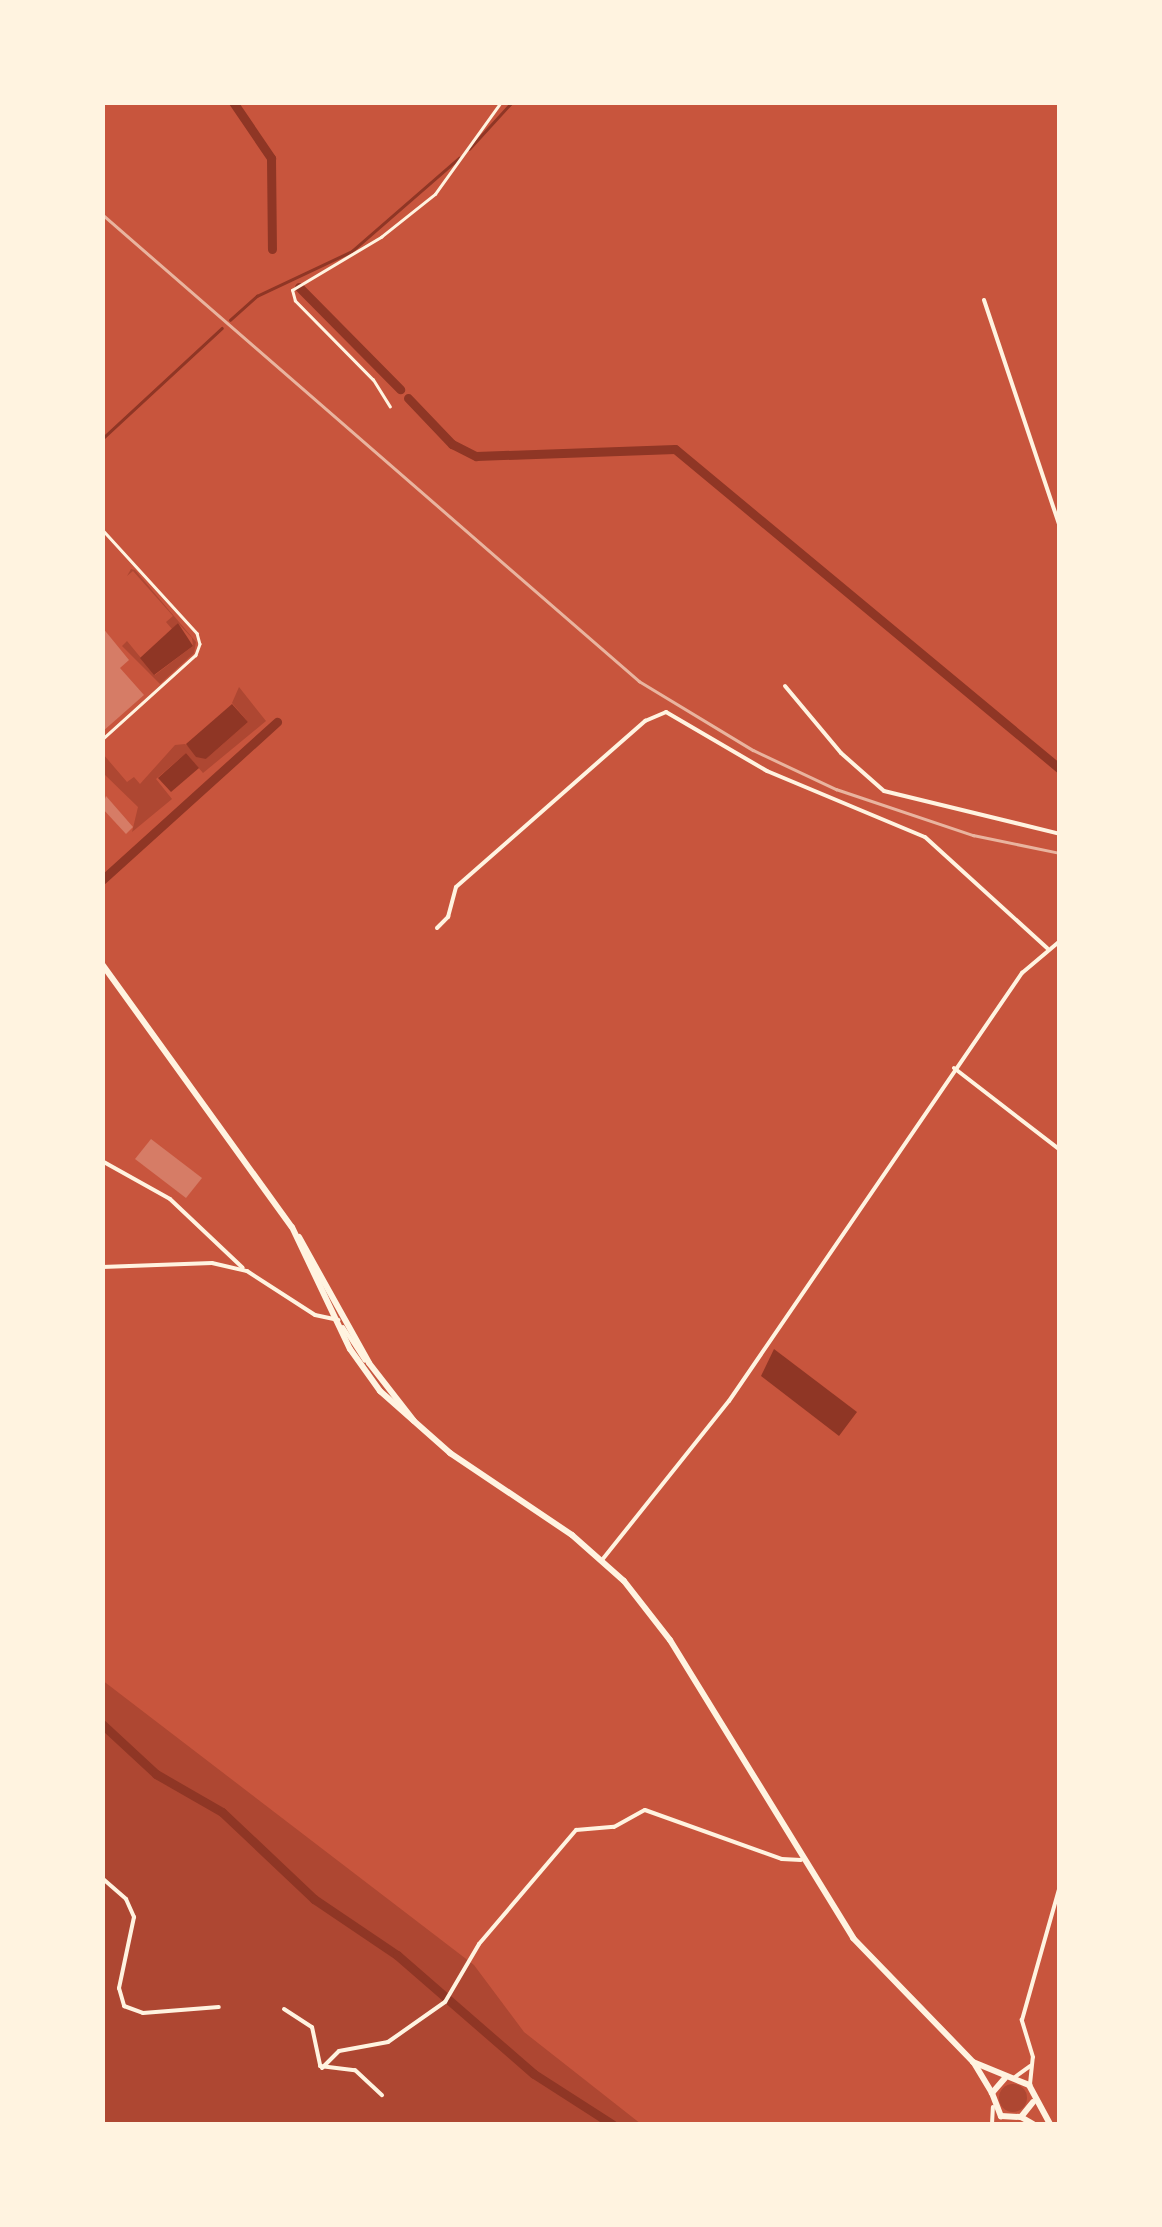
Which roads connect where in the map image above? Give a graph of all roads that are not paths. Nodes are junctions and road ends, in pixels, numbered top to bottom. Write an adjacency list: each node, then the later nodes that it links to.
1 (984, 300): 2 (street)
2 (1060, 527)
3 (102, 529): 5 (lane)
4 (785, 686): 6 (street)
5 (102, 740)
6 (1060, 834)
7 (437, 928): 9 (street)
8 (1060, 942): 9 (street)
9 (1048, 948): 11 (street)
10 (102, 964): 14 (main road)
11 (954, 1068): 12 (street); 20 (street)
12 (1060, 1150)
13 (102, 1161): 16 (street)
14 (292, 1227): 17 (main road); 18 (main road)
15 (102, 1266): 16 (street)
16 (246, 1272): 17 (street)
17 (335, 1320): 18 (street); 19 (main road)
18 (369, 1364): 19 (main road)
19 (422, 1431): 20 (main road)
20 (602, 1560): 21 (main road)
21 (801, 1860): 26 (main road); 28 (street)
22 (102, 1878): 24 (street)
23 (1060, 1886): 27 (street)
24 (219, 2007)
25 (284, 2009): 28 (street)
26 (973, 2062): 29 (main road); 31 (main road)
27 (1033, 2062): 29 (street); 30 (street)
28 (322, 2068): 32 (street)
29 (1010, 2077): 30 (main road); 31 (main road)
30 (1029, 2085): 33 (main road)
31 (992, 2092): 34 (main road)
32 (382, 2094)
33 (1034, 2100): 35 (main road); 39 (main road)
34 (993, 2107): 36 (main road); 37 (street)
35 (1021, 2118): 36 (main road); 38 (main road)
36 (1008, 2122)
37 (992, 2124)
38 (1033, 2124)
39 (1050, 2124)

